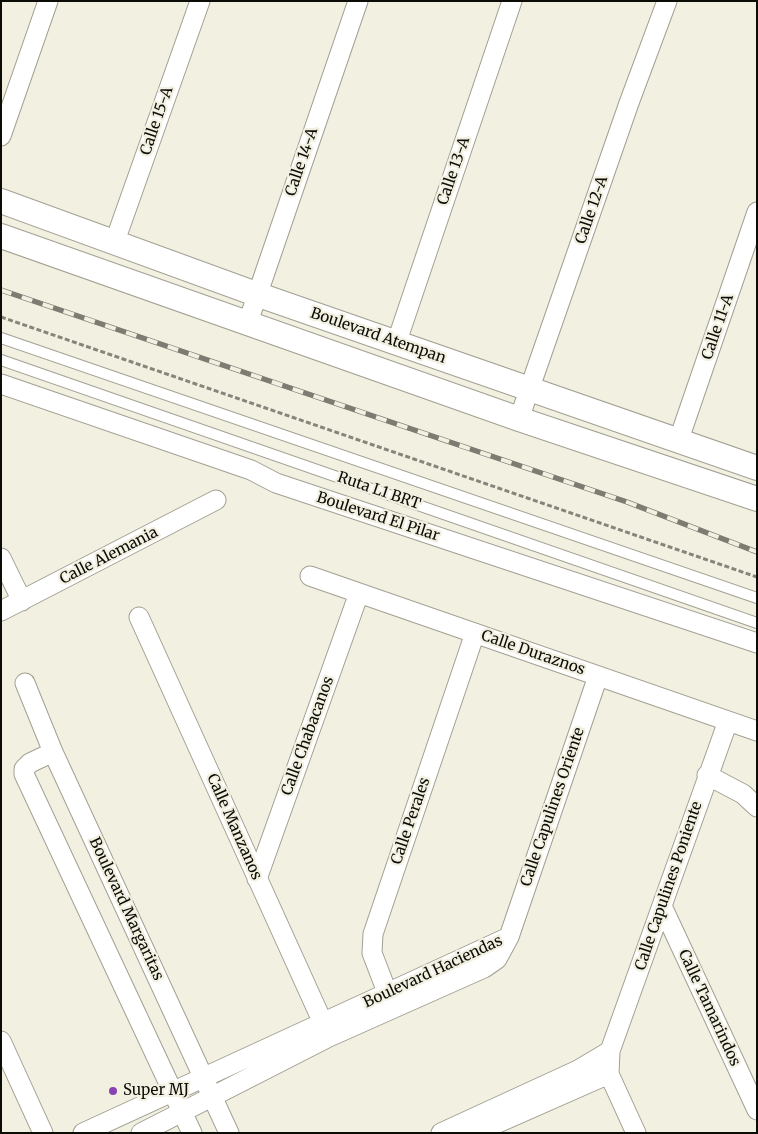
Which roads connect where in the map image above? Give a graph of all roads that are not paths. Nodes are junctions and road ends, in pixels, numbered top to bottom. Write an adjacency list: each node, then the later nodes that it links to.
1 (48, 1): 6 (street)
2 (200, 1): 10 (street, Calle 15-A)
3 (358, 1): 11 (street, Calle 14-A)
4 (512, 1): 14 (street, Calle 13-A)
5 (667, 1): 17 (street, Calle 12-A)
6 (1, 136)
7 (1, 201): 10 (street, Boulevard Atempan)
8 (757, 212): 19 (street, Calle 11-A)
9 (1, 236): 12 (street, Boulevard Atempan)
10 (115, 241): 11 (street, Boulevard Atempan)
11 (256, 294): 12 (street, Calle 14-A); 14 (street, Boulevard Atempan)
12 (248, 322): 18 (street, Boulevard Atempan)
13 (1, 338): 26 (lane, Ruta L1 BRT)
14 (396, 341): 17 (street, Boulevard Atempan)
15 (1, 360): 30 (lane, Ruta L1 BRT)
16 (1, 384): 32 (street, Boulevard El Pilar)
17 (530, 389): 18 (street, Calle 12-A); 19 (street, Boulevard Atempan)
18 (519, 419): 21 (street, Boulevard Atempan)
19 (678, 442): 20 (street, Boulevard Atempan)
20 (757, 468)
21 (757, 498)
22 (216, 500): 27 (street, Calle Alemania)
23 (1, 558): 27 (street)
24 (310, 576): 25 (street, Calle Duraznos)
25 (360, 593): 31 (street, Calle Duraznos); 40 (street, Calle Chabacanos)
26 (757, 598)
27 (22, 600): 28 (street, Calle Alemania)
28 (1, 611)
29 (139, 617): 40 (street, Calle Manzanos)
30 (757, 622)
31 (475, 633): 33 (street, Calle Duraznos); 43 (street, Calle Perales)
32 (757, 643)
33 (598, 676): 35 (street, Calle Duraznos); 42 (street, Calle Capulines Oriente)
34 (25, 683): 37 (street, Boulevard Margaritas)
35 (728, 721): 36 (street, Calle Duraznos); 38 (street, Calle Capulines Poniente)
36 (757, 731)
37 (53, 752): 48 (street, Boulevard Margaritas); 49 (street)
38 (707, 775): 39 (street); 41 (street, Calle Capulines Poniente)
39 (757, 807)
40 (257, 879): 44 (street, Calle Manzanos)
41 (662, 906): 46 (street, Calle Capulines Poniente); 51 (street, Calle Tamarindos)
42 (508, 937): 43 (street, Boulevard Haciendas)
43 (390, 1001): 44 (street, Boulevard Haciendas)
44 (326, 1030): 48 (street, Boulevard Haciendas); 50 (street, Boulevard Haciendas)
45 (1, 1040): 54 (street)
46 (610, 1051): 47 (street, Calle Capulines Poniente); 58 (street)
47 (609, 1074): 59 (street); 60 (street)
48 (204, 1078): 49 (street, Boulevard Haciendas); 50 (street, Boulevard Margaritas)
49 (173, 1092): 52 (street); 53 (street, Boulevard Haciendas)
50 (213, 1097): 52 (street, Boulevard Haciendas); 57 (street, Boulevard Margaritas)
51 (757, 1110)
52 (182, 1112): 55 (street, Boulevard Haciendas); 56 (street)
53 (93, 1131)
54 (43, 1133)
55 (141, 1133)
56 (192, 1133)
57 (230, 1133)
58 (441, 1133)
59 (474, 1133)
60 (636, 1133)

